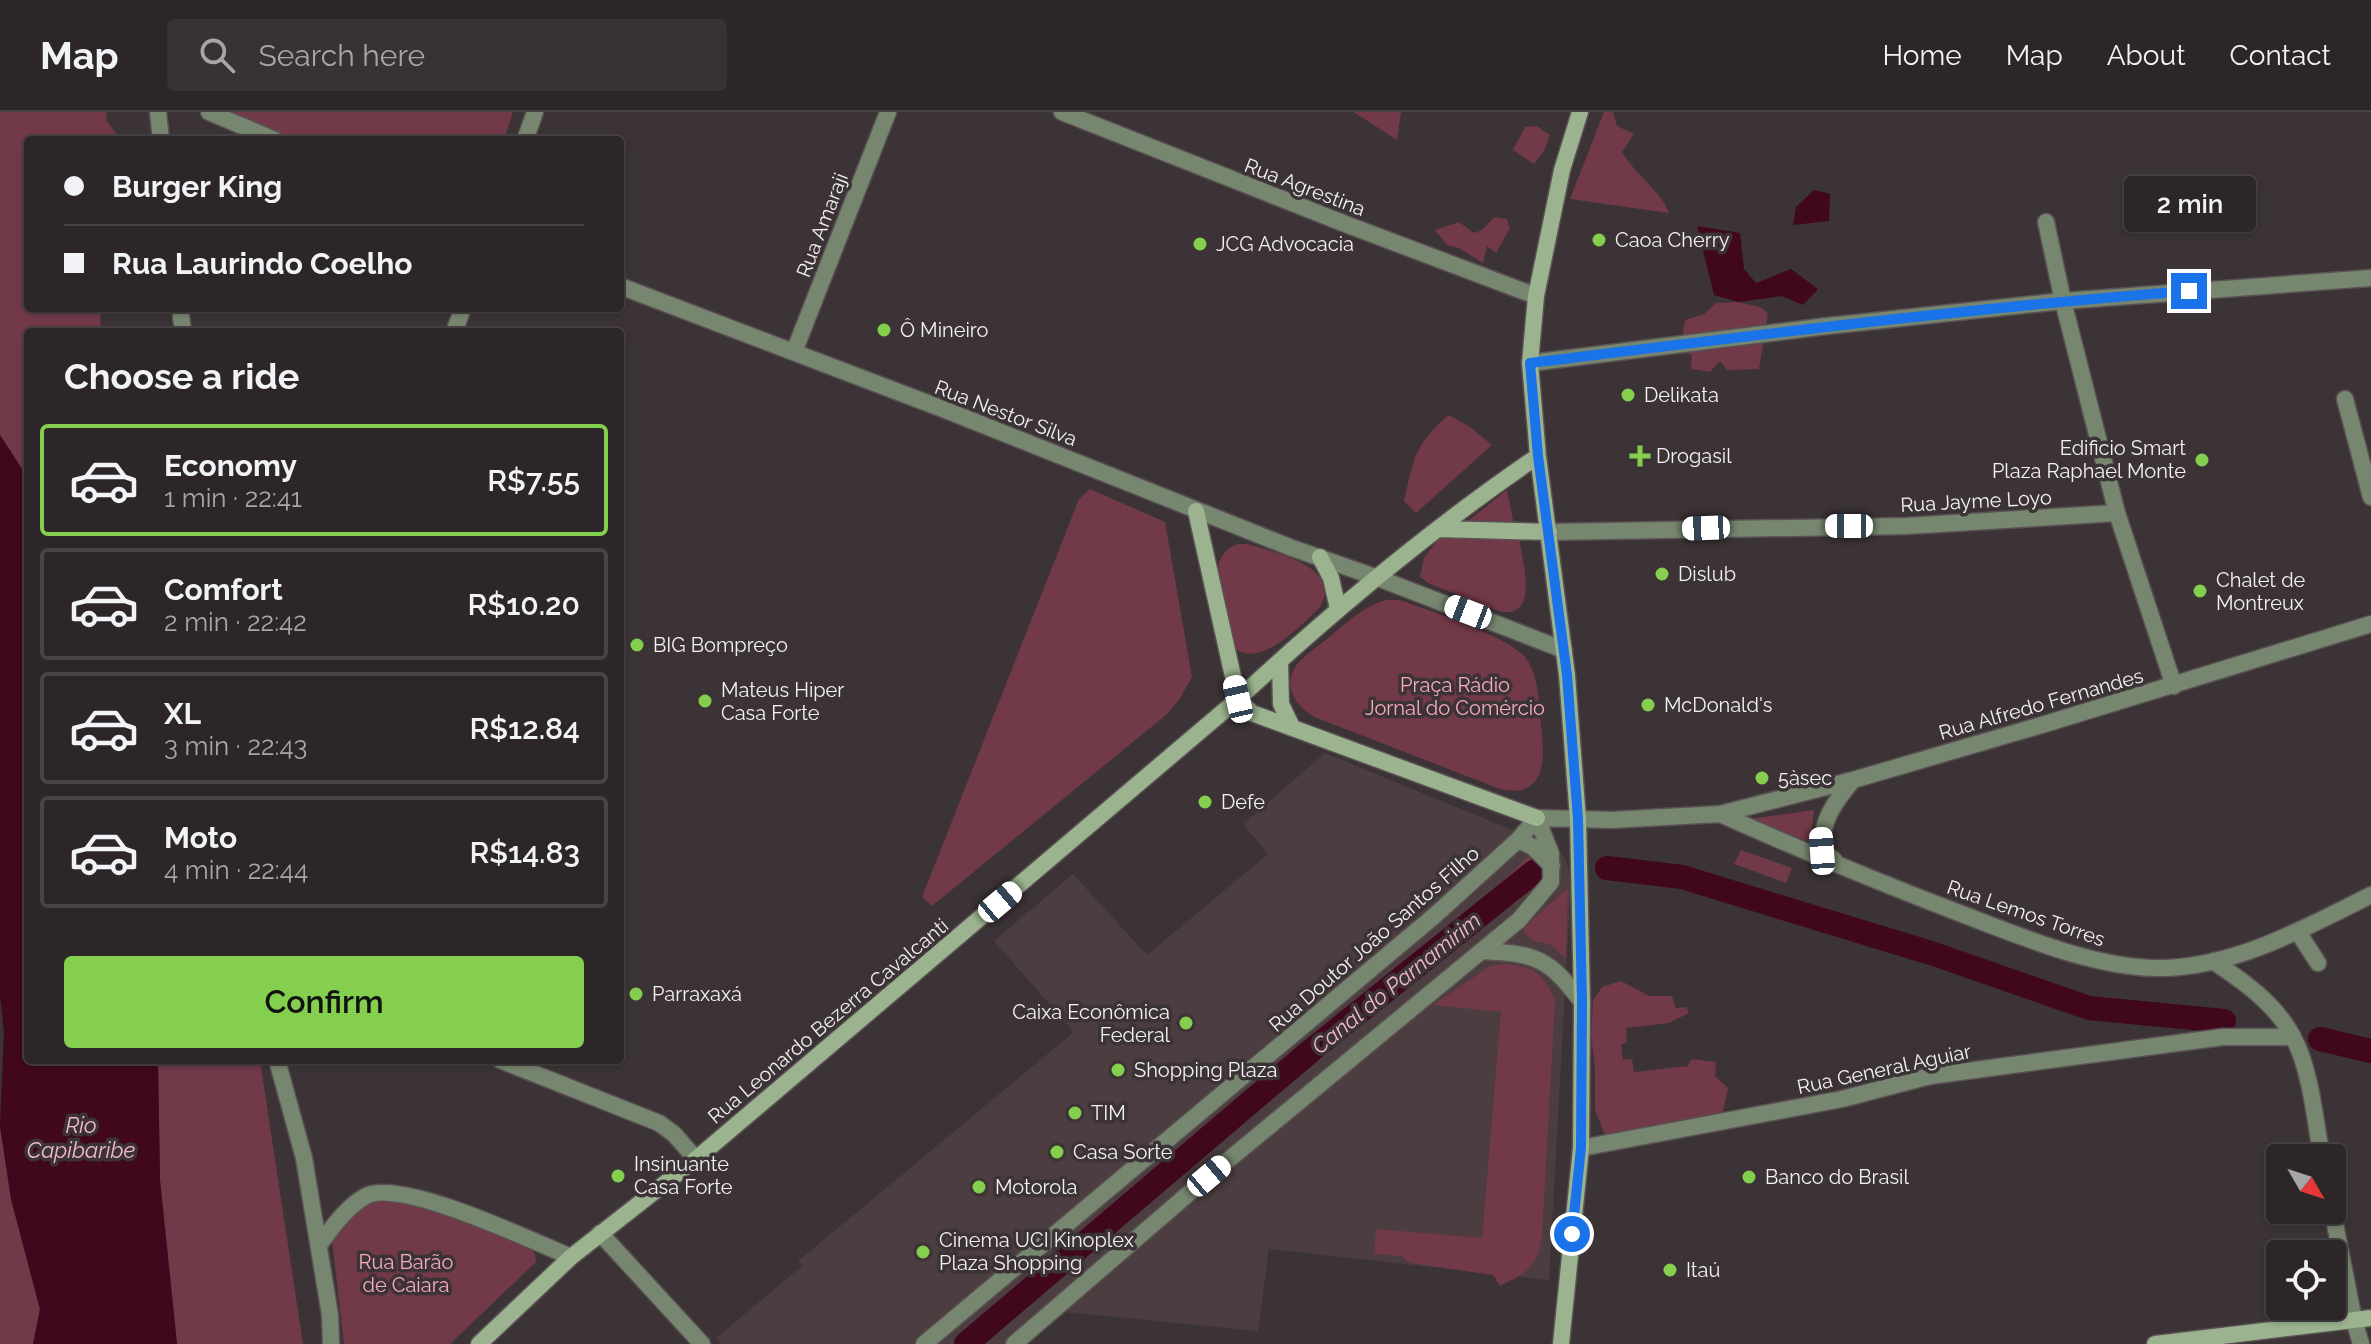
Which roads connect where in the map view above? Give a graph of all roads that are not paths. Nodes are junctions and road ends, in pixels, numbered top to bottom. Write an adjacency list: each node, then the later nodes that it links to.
1 (158, 112): 7 (street)
2 (209, 112): 8 (street)
3 (535, 112): 9 (street)
4 (888, 112): 15 (street, Rua Amaraji)
5 (1062, 112): 13 (street, Rua Agrestina)
6 (1580, 112): 13 (main road)
7 (161, 136)
8 (266, 136)
9 (526, 136)
10 (2046, 222): 14 (street)
11 (2371, 278): 14 (street)
12 (624, 288): 15 (street, Rua Nestor Silva)
13 (1536, 296): 16 (main road)
14 (2063, 301): 16 (street); 21 (street)
15 (794, 352): 20 (street, Rua Nestor Silva)
16 (1530, 363): 18 (main road)
17 (2345, 399): 19 (street)
18 (1538, 456): 22 (main road, Rua Leonardo Bezerra Cavalcanti); 23 (main road)
19 (2371, 497)
20 (1196, 511): 24 (street, Rua Nestor Silva); 31 (main road)
21 (2117, 513): 23 (street, Rua Jayme Loyo); 30 (street)
22 (1439, 529): 23 (main road); 25 (main road, Rua Leonardo Bezerra Cavalcanti)
23 (1549, 532): 28 (main road)
24 (1320, 557): 25 (street, Rua Nestor Silva); 26 (main road)
25 (1378, 578): 26 (main road, Rua Leonardo Bezerra Cavalcanti); 28 (street, Rua Nestor Silva)
26 (1338, 609): 29 (main road, Rua Leonardo Bezerra Cavalcanti)
27 (2371, 624): 30 (street, Rua Alfredo Fernandes)
28 (1564, 650): 36 (main road)
29 (1280, 661): 31 (main road, Rua Leonardo Bezerra Cavalcanti); 32 (main road)
30 (2174, 686): 33 (street, Rua Alfredo Fernandes)
31 (1238, 699): 32 (main road); 51 (main road, Rua Leonardo Bezerra Cavalcanti)
32 (1292, 727): 35 (main road)
33 (1853, 780): 34 (street, Rua Alfredo Fernandes); 39 (street)
34 (1720, 814): 36 (street, Rua Alfredo Fernandes); 39 (street, Rua Lemos Torres)
35 (1537, 818): 36 (street); 37 (street, Rua Doutor João Santos Filho); 38 (street)
36 (1578, 819): 45 (main road)
37 (1518, 840): 38 (street); 60 (street, Rua Doutor João Santos Filho)
38 (1552, 866): 42 (street)
39 (1848, 870): 43 (street, Rua Lemos Torres)
40 (2371, 895): 41 (street, Rua Lemos Torres)
41 (2298, 932): 43 (street, Rua Lemos Torres); 44 (street)
42 (1483, 951): 45 (street); 61 (street)
43 (2213, 961): 46 (street)
44 (2318, 963)
45 (1582, 1002): 50 (main road)
46 (2293, 1037): 49 (street); 50 (street, Rua General Aguiar)
47 (278, 1064): 54 (street)
48 (510, 1064): 51 (street)
49 (2319, 1144)
50 (1581, 1148): 62 (main road)
51 (696, 1159): 53 (main road, Rua Leonardo Bezerra Cavalcanti)
52 (2336, 1224): 56 (street)
53 (600, 1233): 55 (main road, Rua Leonardo Bezerra Cavalcanti); 59 (street)
54 (319, 1245): 55 (street); 57 (street)
55 (571, 1257): 58 (main road, Rua Leonardo Bezerra Cavalcanti)
56 (2362, 1319): 63 (main road); 64 (street)
57 (331, 1344)
58 (479, 1344)
59 (702, 1344)
60 (924, 1344)
61 (1014, 1344)
62 (1561, 1344)
63 (2155, 1344)
64 (2361, 1344)

